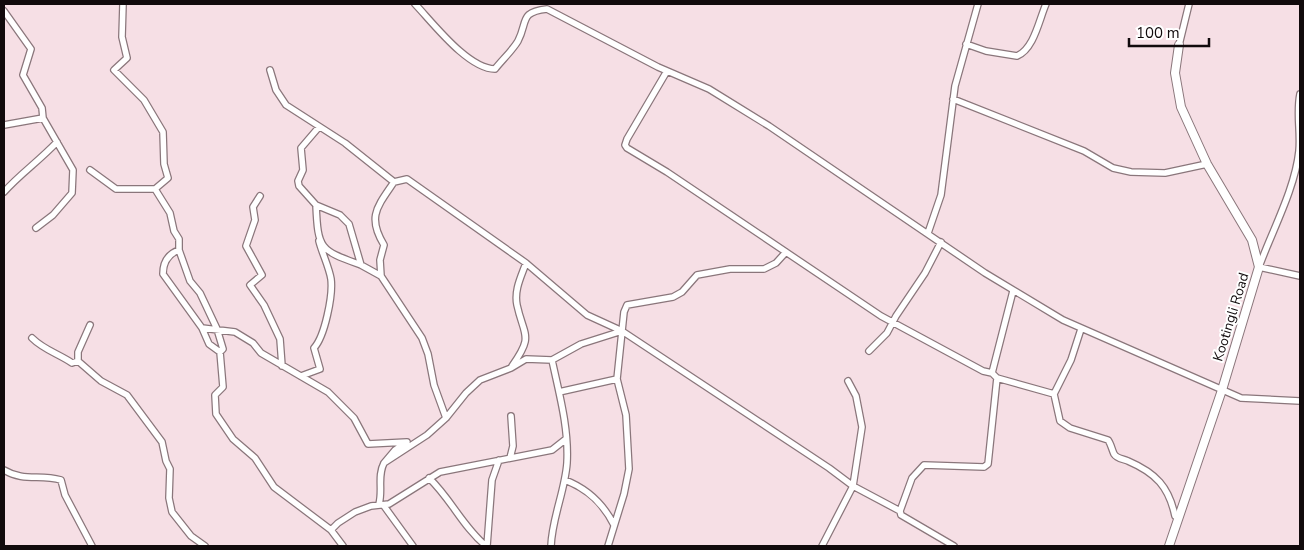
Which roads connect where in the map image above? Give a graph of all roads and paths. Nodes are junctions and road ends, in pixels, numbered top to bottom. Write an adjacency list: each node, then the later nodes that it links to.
1 (123, 4): 20 (street)
2 (414, 4): 10 (street)
3 (978, 4): 7 (street)
4 (1046, 4): 7 (street)
5 (1189, 4): 8 (street)
6 (4, 11): 13 (street)
7 (966, 44): 12 (street)
8 (1179, 45): 17 (street, Kootingli Road)
9 (270, 70): 15 (street)
10 (667, 71): 25 (street); 29 (street)
11 (1300, 94): 32 (street)
12 (953, 99): 17 (street); 25 (street)
13 (43, 118): 14 (street); 16 (street)
14 (4, 125)
15 (319, 127): 19 (street); 23 (street)
16 (57, 142): 21 (street); 24 (street)
17 (1207, 164): 32 (street, Kootingli Road)
18 (90, 170): 20 (street)
19 (394, 182): 30 (street); 33 (street)
20 (155, 189): 28 (street)
21 (4, 192)
22 (260, 196): 47 (street)
23 (316, 206): 26 (street); 31 (street)
24 (36, 228)
25 (928, 233): 27 (street)
26 (319, 241): 31 (street); 49 (street)
27 (941, 242): 35 (street); 36 (street)
28 (179, 250): 38 (street); 39 (street)
29 (786, 252): 36 (street); 41 (street)
30 (526, 263): 41 (street); 48 (street)
31 (361, 265): 33 (street)
32 (1259, 267): 34 (street); 53 (street, Kootingli Road)
33 (381, 276): 58 (street)
34 (1300, 276)
35 (1014, 291): 40 (street); 50 (street)
36 (893, 323): 43 (street); 50 (street)
37 (90, 325): 46 (street)
38 (202, 328): 39 (street); 44 (street)
39 (217, 329): 44 (street); 47 (street)
40 (1082, 329): 53 (street); 55 (street)
41 (622, 331): 45 (street); 51 (street); 66 (street)
42 (32, 338): 46 (street)
43 (869, 351)
44 (220, 352): 71 (street)
45 (552, 360): 48 (street); 54 (street)
46 (78, 361): 73 (street)
47 (282, 366): 49 (street)
48 (511, 368): 58 (street)
49 (301, 376): 62 (street)
50 (994, 376): 55 (street); 68 (street)
51 (617, 379): 54 (street); 70 (street)
52 (848, 381): 66 (street)
53 (1222, 390): 56 (street); 69 (street, Kootingli Road)
54 (559, 392): 59 (street)
55 (1054, 394): 69 (street)
56 (1300, 401)
57 (511, 416): 60 (street)
58 (446, 418): 62 (street)
59 (566, 439): 60 (street); 65 (street)
60 (510, 458): 61 (street)
61 (499, 460): 64 (street); 76 (street)
62 (384, 463): 67 (street)
63 (4, 470): 72 (street)
64 (429, 478): 67 (street); 76 (street)
65 (565, 480): 70 (street); 77 (street)
66 (853, 486): 68 (street); 79 (street)
67 (381, 505): 71 (street); 75 (street)
68 (900, 511): 80 (street)
69 (1178, 518): 81 (street, Kootingli Road)
70 (614, 525): 78 (street)
71 (331, 530): 74 (street)
72 (92, 546)
73 (205, 546)
74 (343, 546)
75 (413, 546)
76 (486, 546)
77 (552, 546)
78 (608, 546)
79 (822, 546)
80 (954, 546)
81 (1169, 546)

